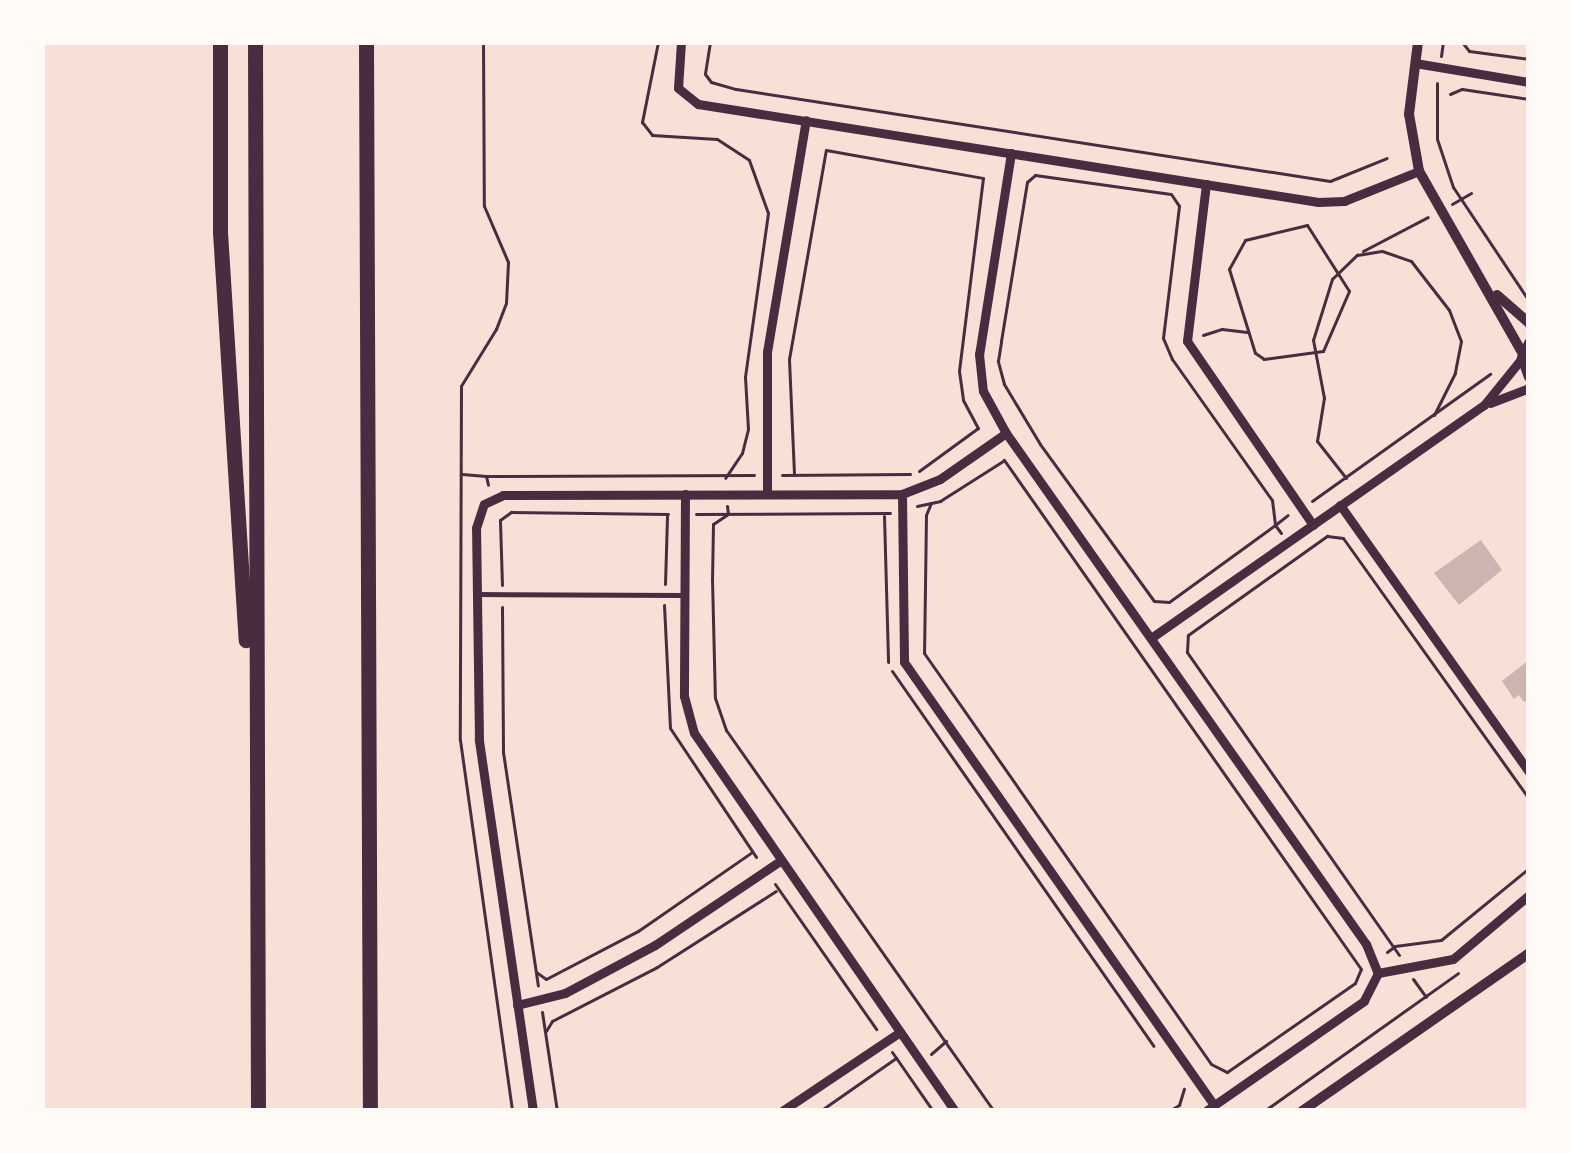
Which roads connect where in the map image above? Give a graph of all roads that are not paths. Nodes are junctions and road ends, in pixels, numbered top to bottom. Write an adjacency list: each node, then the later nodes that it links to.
1 (220, 42): 28 (highway)
2 (255, 42): 28 (highway)
3 (366, 42): 37 (highway)
4 (681, 42): 8 (street)
5 (1418, 42): 6 (street)
6 (1414, 63): 7 (street); 10 (street)
7 (1529, 82)
8 (806, 120): 9 (street); 20 (street)
9 (1011, 153): 11 (street); 18 (street)
10 (1419, 172): 11 (street); 12 (street)
11 (1206, 184): 23 (street)
12 (1486, 284): 13 (street); 14 (street)
13 (1529, 323)
14 (1525, 351): 15 (street); 17 (street)
15 (1529, 377)
16 (1529, 388): 17 (street)
17 (1484, 405): 22 (street)
18 (1006, 433): 21 (street); 26 (street)
19 (685, 494): 20 (street); 24 (street); 25 (street)
20 (767, 494): 21 (street)
21 (902, 494): 35 (street)
22 (1340, 506): 23 (street); 27 (street)
23 (1313, 525): 26 (street)
24 (476, 594): 25 (lane); 33 (street)
25 (683, 595): 29 (street)
26 (1150, 638): 32 (street)
27 (1529, 772)
28 (256, 781): 36 (highway)
29 (780, 861): 33 (street); 34 (street)
30 (1529, 895): 32 (street)
31 (1529, 951): 41 (street)
32 (1377, 967): 35 (street)
33 (517, 1005): 38 (street)
34 (900, 1032): 39 (street); 40 (street)
35 (1210, 1108)
36 (258, 1111)
37 (370, 1111)
38 (533, 1111)
39 (782, 1111)
40 (955, 1111)
41 (1302, 1111)

